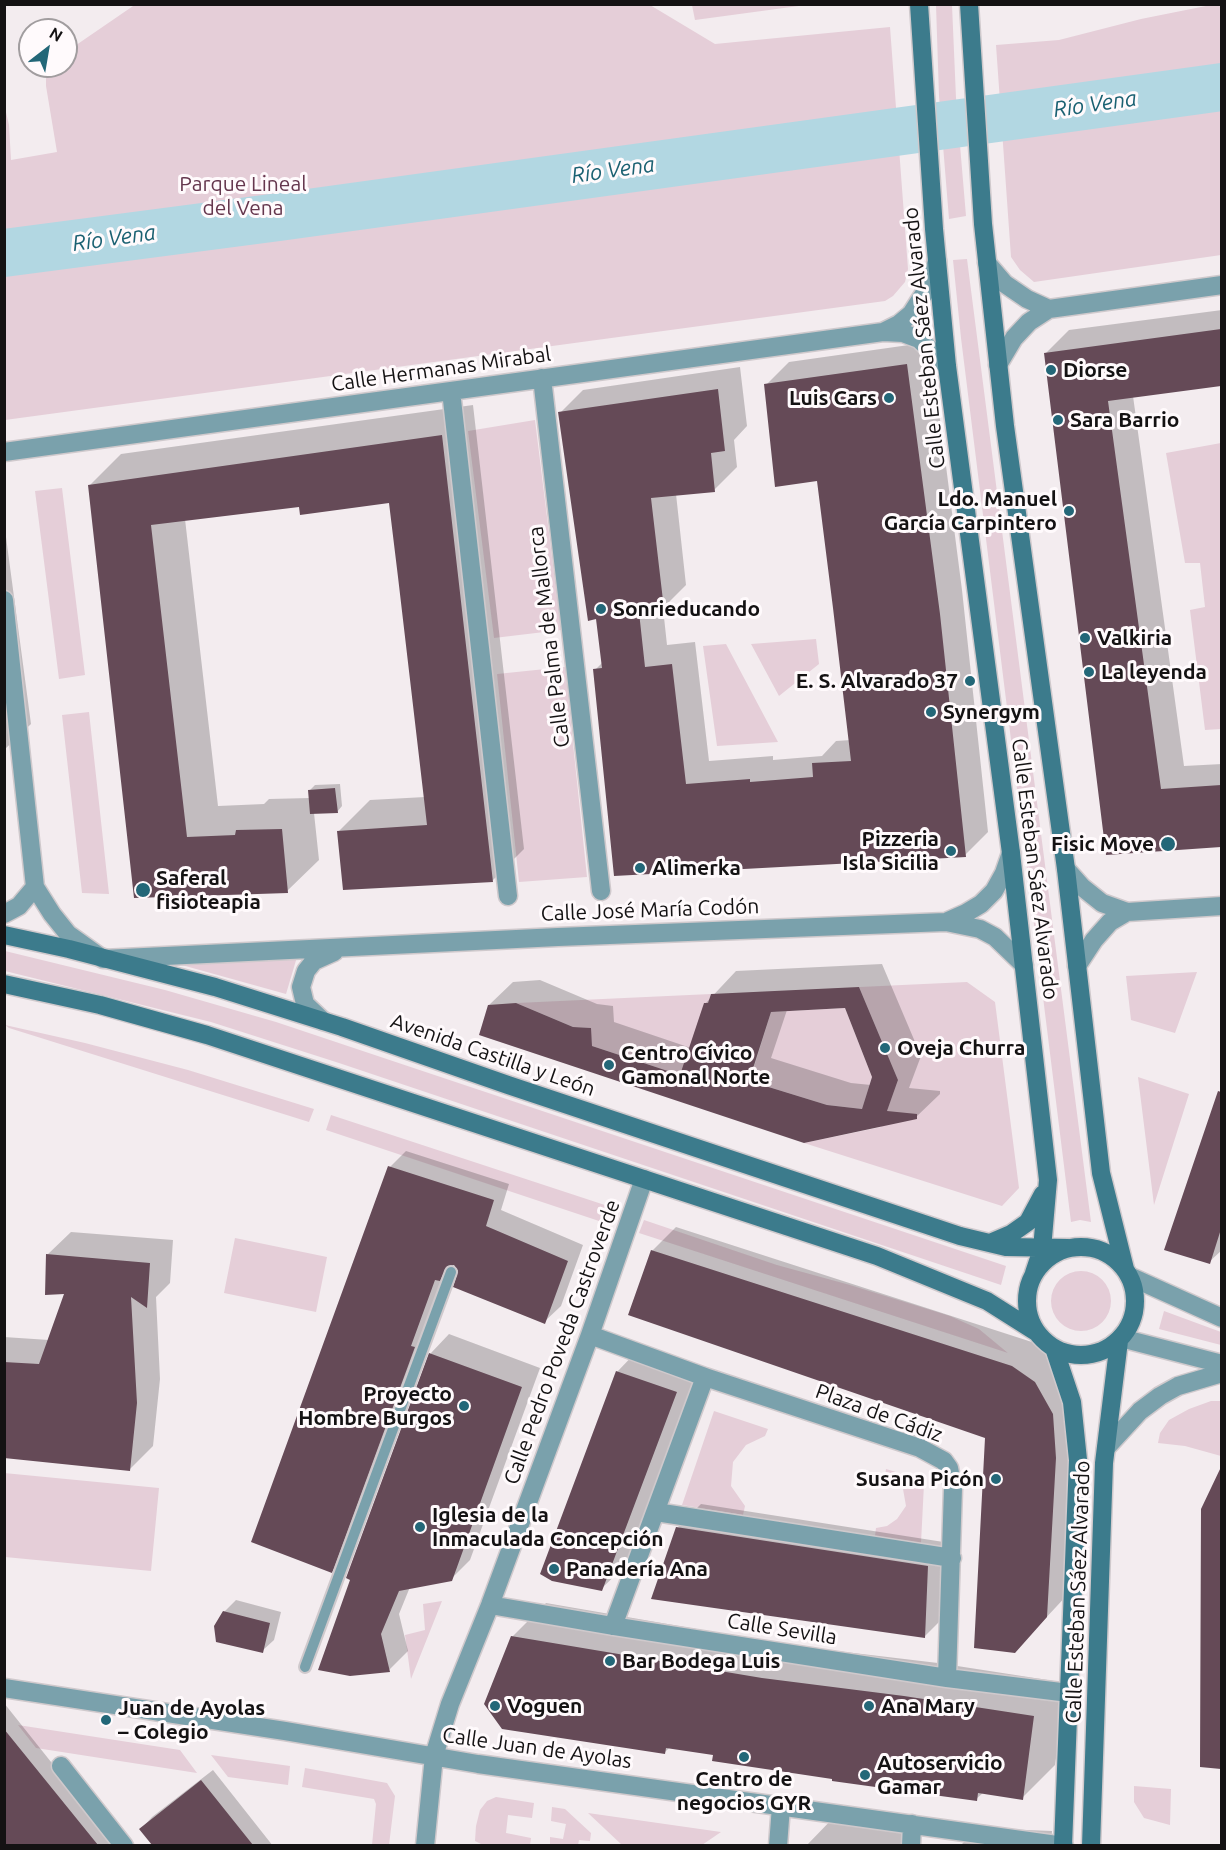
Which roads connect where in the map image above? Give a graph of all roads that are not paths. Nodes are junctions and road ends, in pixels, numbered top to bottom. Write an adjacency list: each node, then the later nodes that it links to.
1 (919, 4): 3 (main road, Calle Esteban Sáez Alvarado)
2 (969, 4): 4 (main road, Calle Esteban Sáez Alvarado)
3 (937, 261): 7 (street, Calle Hermanas Mirabal); 9 (main road, Calle Esteban Sáez Alvarado)
4 (987, 263): 6 (street); 8 (main road, Calle Esteban Sáez Alvarado)
5 (1221, 285): 6 (street)
6 (1049, 309): 8 (street)
7 (883, 332): 9 (street, Calle Hermanas Mirabal); 10 (street, Calle Hermanas Mirabal)
8 (998, 365): 15 (main road, Calle Esteban Sáez Alvarado)
9 (947, 366): 14 (main road, Calle Esteban Sáez Alvarado)
10 (542, 378): 11 (street, Calle Hermanas Mirabal); 17 (street, Calle Palma de Mallorca)
11 (451, 391): 12 (street, Calle Hermanas Mirabal); 18 (street)
12 (4, 452)
13 (4, 600): 16 (street)
14 (1011, 853): 22 (street, Calle José María Codón); 26 (main road, Calle Esteban Sáez Alvarado)
15 (1066, 869): 20 (street); 27 (main road, Calle Esteban Sáez Alvarado)
16 (35, 887): 21 (street); 25 (street)
17 (601, 891)
18 (508, 896)
19 (1221, 906): 20 (street)
20 (1127, 912): 27 (street, Calle Esteban Sáez Alvarado)
21 (4, 914)
22 (946, 922): 24 (street, Calle José María Codón); 26 (street, Calle José María Codón)
23 (4, 935): 25 (main road, Avenida Castilla y León)
24 (356, 946): 25 (street, Calle José María Codón); 29 (street, Calle José María Codón)
25 (104, 959): 29 (main road, Avenida Castilla y León)
26 (1024, 965): 31 (main road, Calle Esteban Sáez Alvarado)
27 (1077, 966): 36 (main road, Calle Esteban Sáez Alvarado)
28 (4, 984): 30 (main road)
29 (323, 1021): 32 (main road, Avenida Castilla y León)
30 (644, 1179): 39 (main road); 40 (street, Calle Pedro Poveda Castroverde)
31 (1048, 1180): 32 (main road); 34 (main road, Calle Esteban Sáez Alvarado)
32 (990, 1243): 34 (main road, Avenida Castilla y León)
33 (1068, 1248): 34 (main road, Avenida Castilla y León); 36 (main road); 37 (main road)
34 (1042, 1249): 37 (main road, Calle Esteban Sáez Alvarado)
35 (451, 1272): 51 (lane)
36 (1127, 1272): 38 (street); 41 (main road)
37 (1034, 1273): 39 (main road)
38 (1221, 1318)
39 (1036, 1332): 42 (main road)
40 (590, 1335): 45 (street, Plaza de Cádiz); 49 (street, Calle Pedro Poveda Castroverde)
41 (1120, 1339): 42 (main road); 43 (street); 46 (main road, Calle Esteban Sáez Alvarado)
42 (1054, 1348): 54 (main road, Calle Esteban Sáez Alvarado)
43 (1221, 1364)
44 (1221, 1373): 46 (street)
45 (705, 1377): 47 (street); 48 (street, Plaza de Cádiz)
46 (1106, 1448): 64 (main road, Calle Esteban Sáez Alvarado)
47 (656, 1512): 48 (street); 50 (street)
48 (952, 1558): 52 (street, Plaza de Cádiz)
49 (490, 1605): 50 (street, Calle Sevilla); 55 (street, Calle Pedro Poveda Castroverde)
50 (613, 1626): 52 (street, Calle Sevilla)
51 (305, 1667)
52 (947, 1678): 54 (street, Calle Sevilla)
53 (4, 1688): 55 (street, Calle Juan de Ayolas)
54 (1069, 1693): 63 (main road, Calle Esteban Sáez Alvarado)
55 (434, 1756): 57 (street, Calle Juan de Ayolas); 60 (street, Calle Pedro Poveda Castroverde)
56 (61, 1766): 59 (street)
57 (781, 1806): 58 (street, Calle Juan de Ayolas); 61 (street)
58 (912, 1824): 62 (street); 63 (street, Calle Juan de Ayolas)
59 (124, 1845)
60 (425, 1845)
61 (778, 1845)
62 (911, 1845)
63 (1063, 1845)
64 (1091, 1845)

